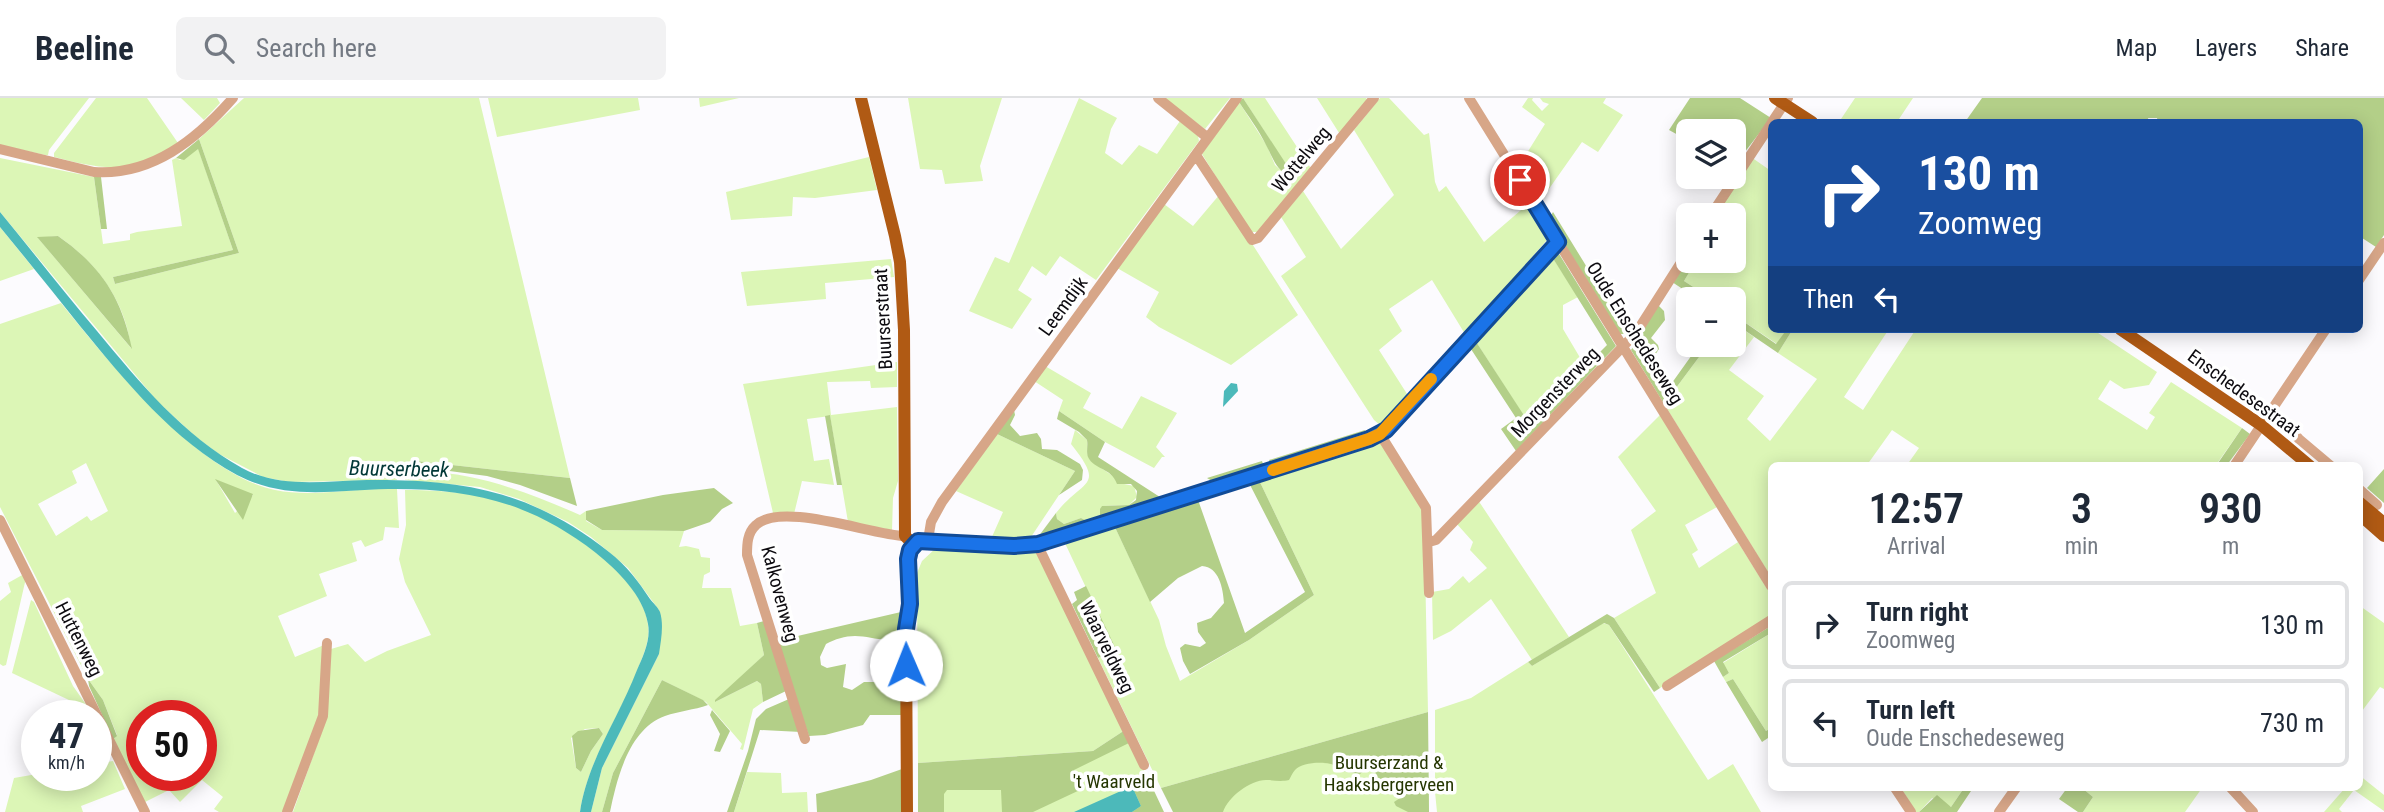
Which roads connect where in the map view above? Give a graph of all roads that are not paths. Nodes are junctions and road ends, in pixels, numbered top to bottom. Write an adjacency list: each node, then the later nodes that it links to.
1 (233, 98): 12 (street)
2 (861, 98): 36 (main road, Buurserstraat)
3 (1158, 98): 11 (street)
4 (1237, 98): 11 (street, Leemdijk)
5 (1374, 98): 13 (street, Wottelweg)
6 (1469, 98): 15 (street, Oude Enschedeseweg)
7 (1782, 100): 8 (street); 9 (main road)
8 (1773, 119)
9 (1808, 119)
10 (1768, 128): 14 (street)
11 (1208, 138): 13 (street, Leemdijk)
12 (0, 149)
13 (1196, 155): 35 (street, Leemdijk)
14 (1719, 203)
15 (1558, 242): 21 (street, Oude Enschedeseweg); 24 (street)
16 (2384, 243): 18 (street)
17 (1676, 270): 21 (street, Morgensterweg)
18 (2363, 274)
19 (2126, 333): 23 (main road, Enschedesestraat)
20 (2323, 333): 22 (street)
21 (1623, 346): 37 (street, Morgensterweg); 39 (street, Oude Enschedeseweg)
22 (2271, 409): 23 (street); 27 (street, Enschedesestraat)
23 (2261, 425): 25 (street); 26 (main road, Enschedesestraat)
24 (1380, 434): 37 (street); 38 (street)
25 (2237, 462)
26 (2305, 462)
27 (2326, 462)
28 (2363, 493): 30 (street)
29 (2363, 505): 33 (main road)
30 (2377, 505)
31 (2363, 518): 34 (main road)
32 (0, 520): 49 (street, Huttenweg)
33 (2384, 523)
34 (2384, 536)
35 (928, 540): 36 (street); 38 (street)
36 (910, 541): 44 (street, Kalkovenweg); 51 (main road, Buurserstraat)
37 (1429, 542): 40 (street)
38 (1038, 544): 45 (street, Waarveldweg)
39 (1768, 581)
40 (1429, 593)
41 (1768, 622): 43 (street)
42 (327, 643): 50 (street)
43 (1667, 685)
44 (805, 739)
45 (1144, 765)
46 (1897, 791): 52 (street)
47 (2013, 791): 53 (street)
48 (2234, 791): 54 (street)
49 (145, 812)
50 (287, 812)
51 (907, 812)
52 (1911, 812)
53 (1999, 812)
54 (2253, 812)

